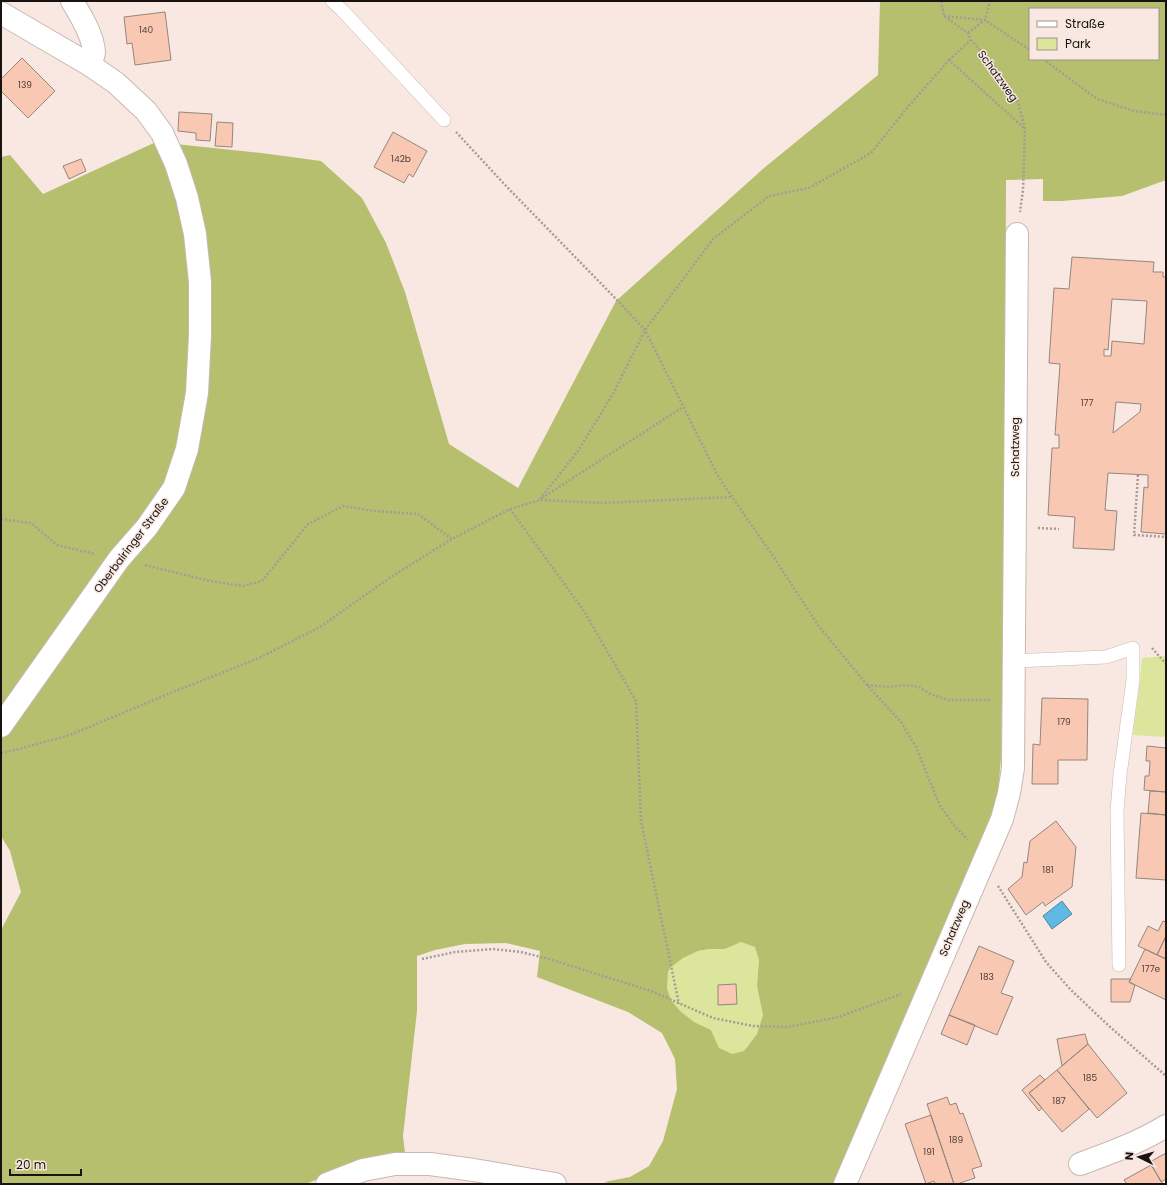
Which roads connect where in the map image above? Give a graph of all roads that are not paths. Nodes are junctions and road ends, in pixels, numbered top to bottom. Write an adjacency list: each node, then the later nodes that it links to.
1 (72, 1): 4 (street)
2 (332, 1): 5 (lane)
3 (1, 13): 4 (street, Oberbairinger Straße)
4 (90, 65): 8 (street, Oberbairinger Straße)
5 (444, 120)
6 (1017, 234): 7 (street, Schatzweg)
7 (1014, 661): 9 (lane); 14 (street, Schatzweg)
8 (1, 726)
9 (1119, 966)
10 (1166, 1126): 11 (street)
11 (1080, 1164)
12 (327, 1184): 13 (street)
13 (555, 1184)
14 (845, 1184)

